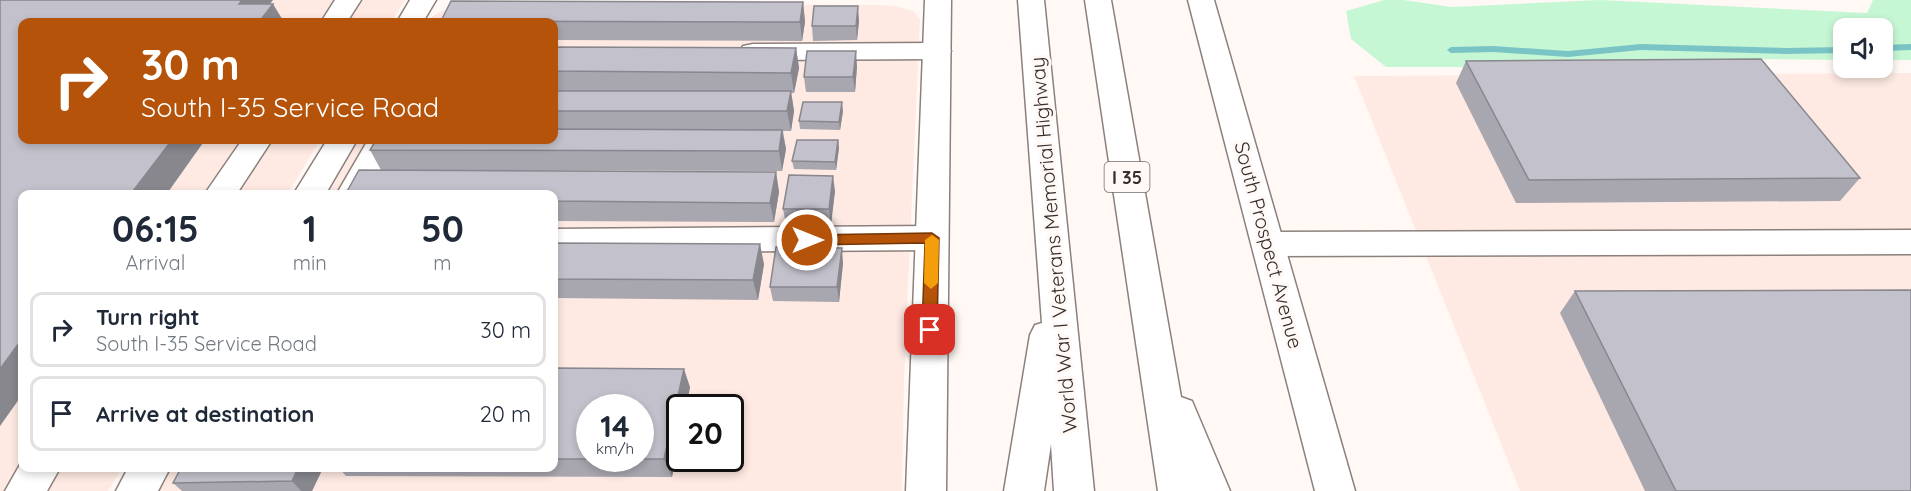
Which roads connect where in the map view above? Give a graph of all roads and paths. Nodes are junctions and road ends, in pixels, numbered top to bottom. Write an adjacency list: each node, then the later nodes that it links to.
1 (348, 0): 7 (main road)
2 (423, 0): 8 (main road)
3 (938, 0): 9 (main road)
4 (1031, 0): 21 (main road, World War I Veterans Memorial Highway)
5 (1098, 0): 22 (main road, I 35)
6 (1201, 0): 20 (main road, South Prospect Avenue)
7 (337, 18)
8 (412, 18)
9 (937, 51): 10 (main road); 17 (main road)
10 (733, 52)
11 (254, 144): 14 (main road)
12 (340, 144): 15 (main road)
13 (381, 144): 16 (main road)
14 (223, 190)
15 (312, 190)
16 (355, 190)
17 (932, 238): 18 (main road); 27 (main road)
18 (558, 241)
19 (1911, 242): 20 (main road)
20 (1269, 244): 32 (main road, South Prospect Avenue)
21 (1056, 283): 28 (main road); 29 (main road, World War I Veterans Memorial Highway)
22 (1156, 355): 30 (main road, I 35); 31 (main road)
23 (37, 472): 25 (main road)
24 (148, 472): 26 (main road)
25 (25, 491)
26 (136, 491)
27 (926, 491)
28 (1024, 491)
29 (1074, 491)
30 (1178, 491)
31 (1210, 491)
32 (1335, 491)

